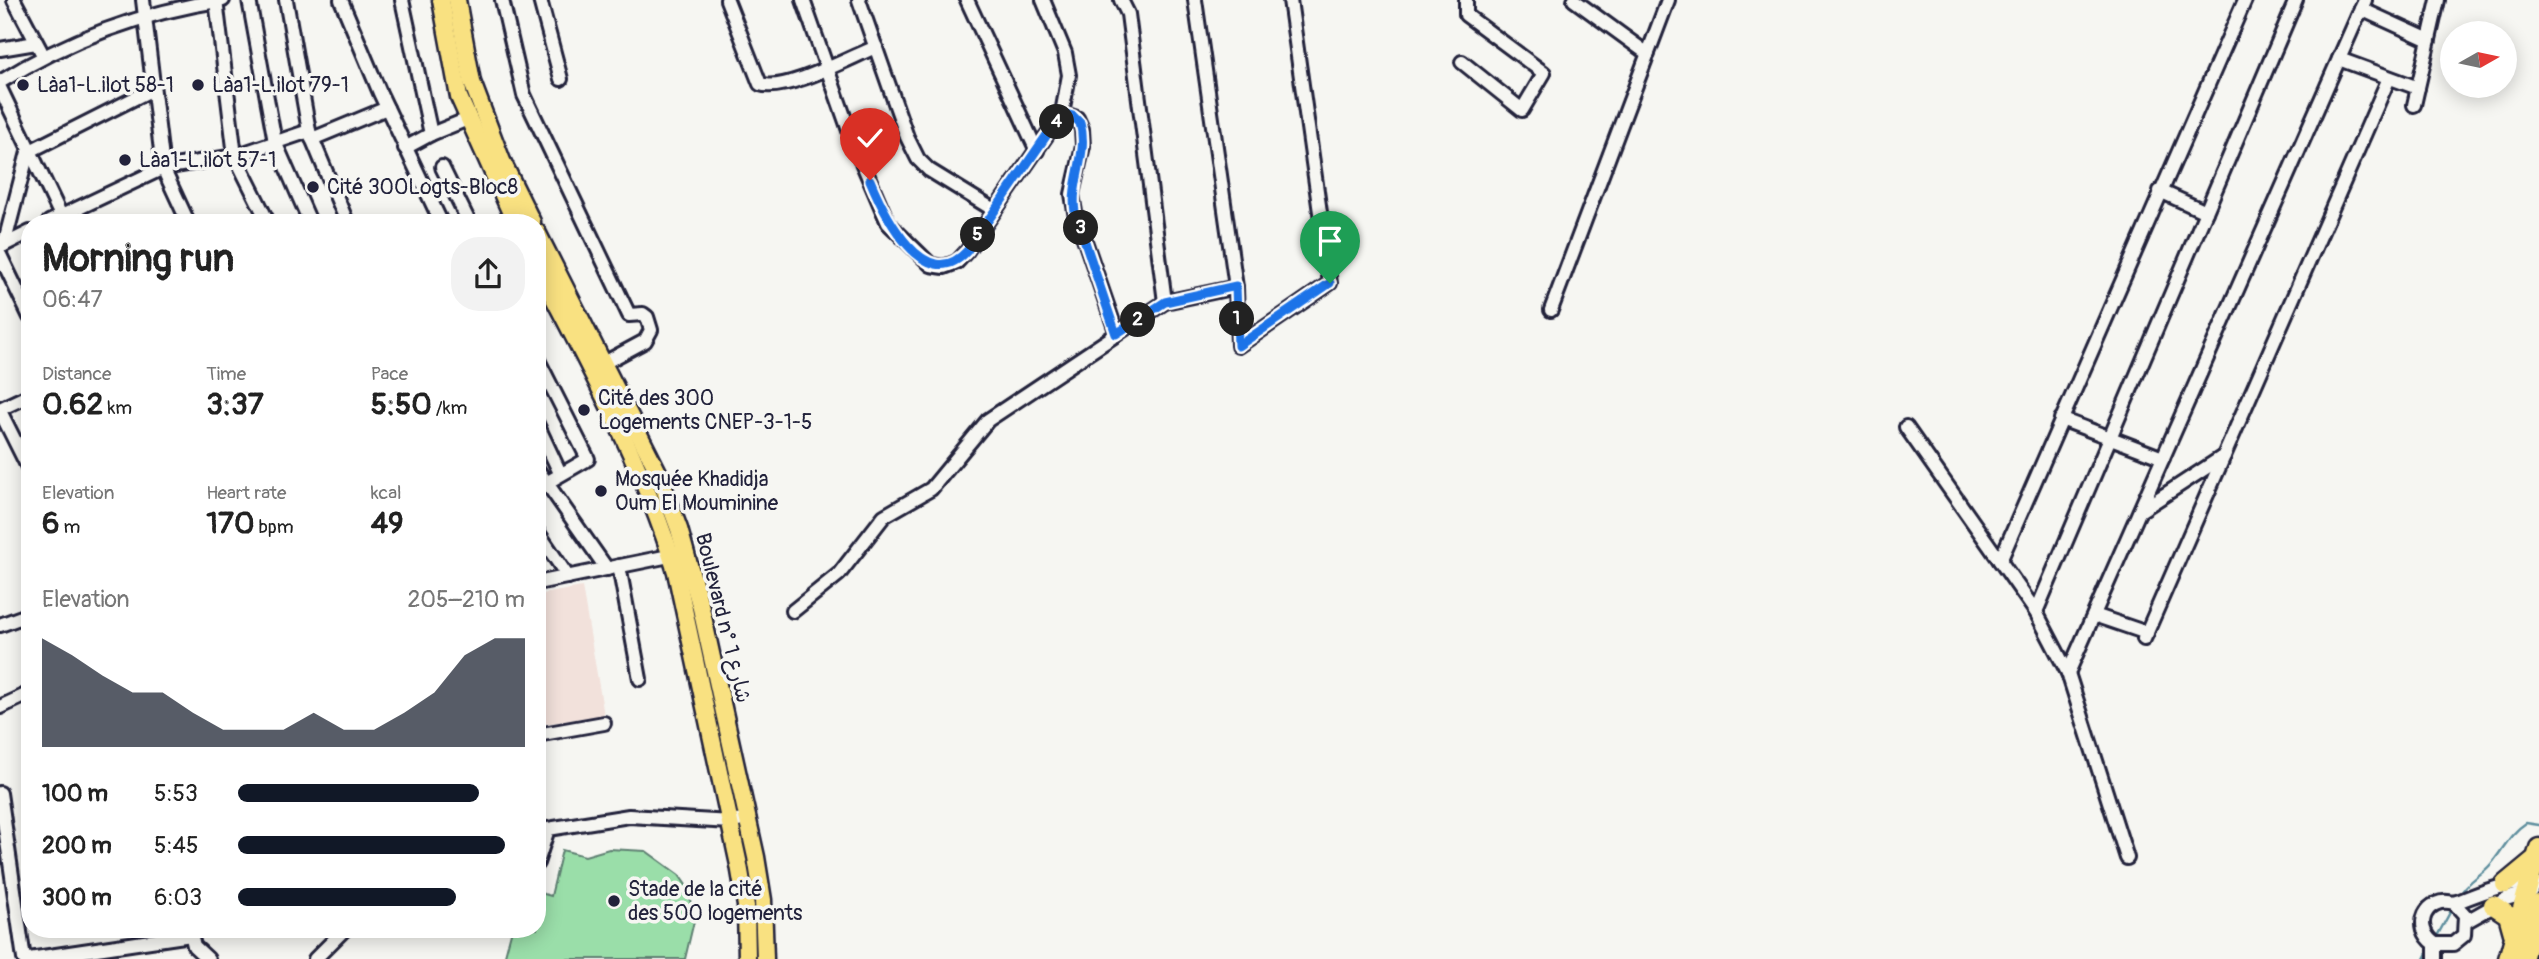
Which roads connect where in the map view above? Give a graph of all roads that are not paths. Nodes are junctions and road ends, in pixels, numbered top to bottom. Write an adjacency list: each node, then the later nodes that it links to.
1 (14, 0): 29 (street)
2 (143, 0): 27 (street)
3 (218, 0): 27 (street); 53 (street)
4 (249, 0): 49 (street)
5 (286, 0): 48 (street)
6 (341, 0): 44 (street)
7 (402, 0): 47 (street)
8 (441, 0): 46 (main road)
9 (457, 0): 68 (main road)
10 (502, 0): 78 (street)
11 (540, 0): 38 (street)
12 (727, 0): 36 (street)
13 (803, 0): 36 (street)
14 (859, 0): 30 (street)
15 (967, 0): 51 (street)
16 (1043, 0): 45 (street)
17 (1121, 0): 75 (street)
18 (1195, 0): 73 (street)
19 (1290, 0): 73 (street)
20 (1466, 0): 35 (street)
21 (1574, 0): 32 (street)
22 (2245, 0): 56 (street)
23 (2296, 0): 58 (street)
24 (2438, 0): 28 (street)
25 (1663, 2): 32 (street)
26 (2363, 4): 28 (street); 34 (street)
27 (146, 19): 33 (street); 42 (street)
28 (2429, 40): 41 (street)
29 (36, 43): 31 (street); 33 (street)
30 (876, 47): 36 (street); 57 (street)
31 (0, 50)
32 (1648, 54): 76 (street)
33 (43, 55): 39 (street)
34 (2339, 59): 37 (street); 88 (street)
35 (1462, 62)
36 (827, 67): 57 (street)
37 (2389, 78): 41 (street); 87 (street)
38 (561, 79)
39 (0, 82)
40 (0, 88): 52 (street)
41 (2418, 88): 43 (street)
42 (153, 89): 52 (street); 55 (street)
43 (2414, 105)
44 (387, 108): 48 (street); 50 (street)
45 (1062, 113): 51 (street); 77 (street)
46 (468, 120): 47 (street); 67 (main road)
47 (431, 134): 50 (street)
48 (311, 135): 49 (street); 64 (street)
49 (275, 142): 53 (street); 63 (street)
50 (405, 148): 65 (street)
51 (1037, 151): 57 (street)
52 (28, 152): 59 (street); 70 (street)
53 (235, 156): 55 (street); 62 (street)
54 (442, 167): 66 (street)
55 (163, 168): 60 (street); 61 (street)
56 (2160, 191): 58 (street); 82 (street)
57 (994, 210)
58 (2206, 212): 84 (street)
59 (55, 214)
60 (70, 214)
61 (184, 214)
62 (264, 214)
63 (306, 214)
64 (344, 214)
65 (437, 214)
66 (465, 214)
67 (511, 214)
68 (528, 214)
69 (21, 237): 70 (street)
70 (1, 249): 74 (street)
71 (546, 250): 78 (main road, Boulevard n° شارع 1)
72 (546, 284): 94 (main road, Boulevard n° شارع 1)
73 (1236, 286): 75 (street)
74 (21, 296)
75 (1165, 302): 77 (street)
76 (1551, 310)
77 (1116, 334): 99 (street)
78 (604, 363): 94 (main road, Boulevard n° شارع 1)
79 (546, 375): 89 (street)
80 (21, 399): 81 (street)
81 (0, 410): 86 (street)
82 (2062, 419): 84 (street); 95 (street)
83 (1906, 427): 95 (street)
84 (2110, 438): 88 (street); 100 (street)
85 (546, 443): 89 (street)
86 (21, 453)
87 (2224, 456): 92 (street); 101 (street)
88 (2163, 458): 92 (street)
89 (560, 473): 91 (street)
90 (546, 480): 91 (street)
91 (548, 482): 96 (street)
92 (2139, 512): 101 (street)
93 (546, 544): 97 (street)
94 (679, 554): 96 (street); 111 (main road, Boulevard n° شارع 1); 112 (main road, Boulevard n° شارع 1)
95 (2000, 561): 100 (street)
96 (613, 567): 97 (street); 105 (street)
97 (568, 576): 98 (street)
98 (546, 581)
99 (793, 611)
100 (2036, 612): 104 (street)
101 (2094, 615): 104 (street)
102 (21, 617): 103 (street)
103 (0, 624)
104 (2068, 673): 115 (street)
105 (640, 679)
106 (21, 697): 107 (street)
107 (0, 707)
108 (604, 723): 109 (street)
109 (546, 733)
110 (0, 793): 128 (street)
111 (749, 819): 112 (street); 133 (main road, Boulevard n° شارع 1)
112 (731, 822): 113 (street); 132 (main road, Boulevard n° شارع 1)
113 (546, 836)
114 (2538, 851): 116 (highway); 117 (highway)
115 (2127, 858)
116 (2505, 884): 117 (street); 118 (street)
117 (2534, 891): 119 (street); 121 (highway); 136 (highway)
118 (2454, 903): 120 (street); 125 (street)
119 (2493, 905): 120 (street); 121 (highway)
120 (2467, 920): 126 (street)
121 (2513, 933): 135 (highway)
122 (154, 938): 129 (street)
123 (192, 938): 130 (street)
124 (336, 938): 131 (street)
125 (2435, 944): 126 (street); 134 (street)
126 (2453, 944): 127 (street)
127 (2450, 958)
128 (23, 959)
129 (29, 959)
130 (208, 959)
131 (315, 959)
132 (747, 959)
133 (765, 959)
134 (2435, 959)
135 (2508, 959)
136 (2523, 959)

